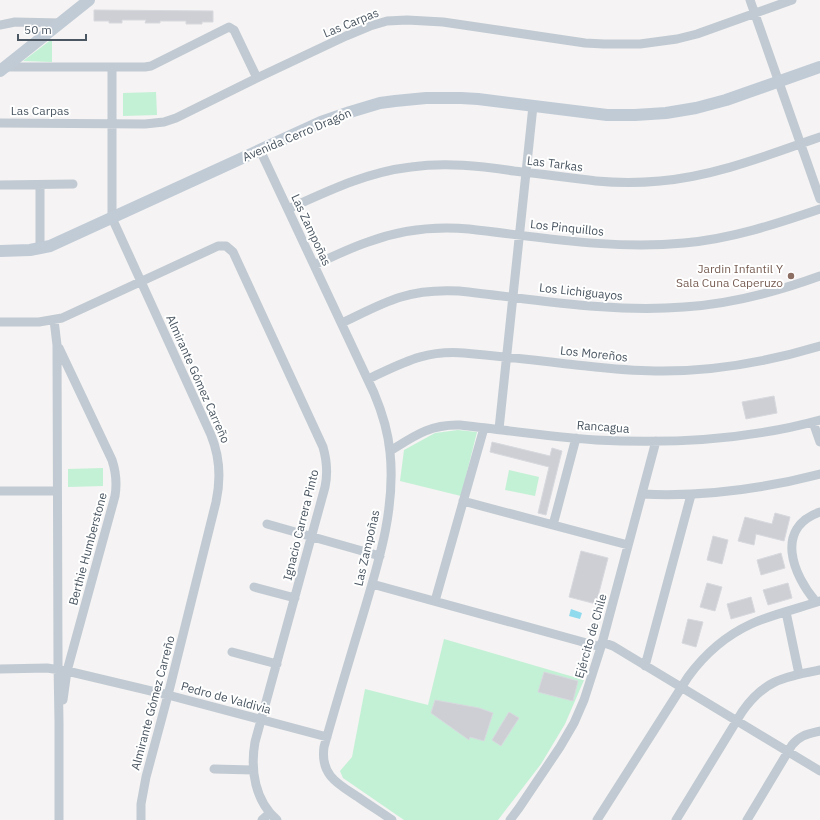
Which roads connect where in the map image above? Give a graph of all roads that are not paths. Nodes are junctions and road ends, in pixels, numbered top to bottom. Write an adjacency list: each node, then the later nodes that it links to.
1 (89, 0): 5 (street)
2 (750, 0): 4 (street)
3 (792, 0): 4 (street, Las Carpas)
4 (755, 14): 10 (street, Las Carpas); 11 (street)
5 (60, 23): 6 (street); 9 (street)
6 (0, 25)
7 (112, 67): 9 (street); 10 (street); 14 (street, Almirante Gómez Carreño)
8 (820, 67): 11 (street, Avenida Cerro Dragón)
9 (2, 69)
10 (257, 78): 14 (street, Las Carpas)
11 (779, 81): 12 (street, Avenida Cerro Dragón); 16 (street)
12 (533, 106): 17 (street, Avenida Cerro Dragón); 18 (street)
13 (0, 123): 14 (street, Las Carpas)
14 (112, 124): 25 (street, Almirante Gómez Carreño)
15 (820, 137): 16 (street, Las Tarkas)
16 (801, 144): 18 (street, Las Tarkas); 22 (street)
17 (260, 150): 23 (street, Las Zampoñas); 25 (street, Avenida Cerro Dragón)
18 (526, 172): 23 (street, Las Tarkas); 26 (street)
19 (73, 184): 21 (street)
20 (0, 185): 21 (street)
21 (40, 185): 27 (street)
22 (820, 199)
23 (288, 209): 29 (street, Las Zampoñas)
24 (820, 209): 26 (street, Los Pinquillos)
25 (112, 218): 27 (street, Avenida Cerro Dragón); 31 (street, Almirante Gómez Carreño)
26 (519, 235): 29 (street, Los Pinquillos); 32 (street)
27 (40, 249): 28 (street, Avenida Cerro Dragón)
28 (0, 251)
29 (314, 265): 35 (street, Las Zampoñas)
30 (820, 276): 32 (street, Los Lichiguayos)
31 (141, 282): 33 (street); 56 (street, Ignacio Carrera Pinto); 75 (street, Almirante Gómez Carreño)
32 (513, 296): 35 (street, Los Lichiguayos); 38 (street)
33 (54, 320): 34 (street); 36 (street, Berthie Humberstone)
34 (0, 322)
35 (342, 323): 39 (street, Las Zampoñas)
36 (57, 345): 49 (street, Berthie Humberstone); 72 (street, Berthie Humberstone)
37 (820, 346): 38 (street, Los Moreños)
38 (506, 357): 39 (street, Los Moreños); 42 (street)
39 (368, 379): 46 (street, Las Zampoñas)
40 (817, 421): 44 (street, Rancagua); 45 (street)
41 (484, 428): 42 (street, Rancagua); 46 (street, Rancagua); 52 (street)
42 (499, 429): 43 (street, Rancagua)
43 (576, 438): 44 (street, Rancagua); 55 (street)
44 (656, 441): 50 (street, Ejército de Chile)
45 (820, 442)
46 (390, 451): 58 (street, Las Zampoñas)
47 (820, 474): 51 (street)
48 (0, 491): 49 (street)
49 (57, 491): 70 (street, Berthie Humberstone)
50 (642, 494): 51 (street); 57 (street, Ejército de Chile)
51 (691, 495): 68 (street)
52 (463, 502): 55 (street); 62 (street)
53 (820, 512): 63 (street)
54 (267, 524): 56 (street)
55 (553, 525): 57 (street)
56 (312, 536): 58 (street); 61 (street, Ignacio Carrera Pinto)
57 (628, 545): 65 (street, Ejército de Chile)
58 (380, 556): 59 (street, Las Zampoñas)
59 (372, 584): 62 (street); 80 (street, Las Zampoñas)
60 (254, 587): 61 (street)
61 (295, 598): 67 (street, Ignacio Carrera Pinto)
62 (435, 601): 65 (street)
63 (818, 601): 64 (street)
64 (786, 612): 73 (street); 74 (street)
65 (601, 644): 68 (street); 91 (street, Ejército de Chile)
66 (232, 652): 67 (street)
67 (277, 664): 76 (street, Ignacio Carrera Pinto)
68 (645, 666): 74 (street)
69 (0, 669): 70 (street, Pedro de Valdivia)
70 (58, 669): 72 (street, Pedro de Valdivia); 78 (street, Berthie Humberstone)
71 (820, 670): 73 (street)
72 (67, 671): 75 (street, Pedro de Valdivia); 78 (street, Berthie Humberstone)
73 (799, 674): 77 (street)
74 (681, 687): 77 (street); 92 (street)
75 (168, 695): 76 (street, Pedro de Valdivia); 87 (street, Almirante Gómez Carreño)
76 (262, 720): 80 (street, Pedro de Valdivia); 83 (street, Ignacio Carrera Pinto)
77 (736, 720): 81 (street); 93 (street)
78 (60, 722): 86 (street, Berthie Humberstone)
79 (820, 731): 81 (street)
80 (327, 737): 90 (street, Las Zampoñas)
81 (788, 751): 84 (street); 94 (street)
82 (214, 769): 83 (street)
83 (253, 770): 85 (street, Ignacio Carrera Pinto)
84 (820, 771)
85 (270, 812): 88 (street); 89 (street, Ignacio Carrera Pinto)
86 (59, 820)
87 (141, 820)
88 (262, 820)
89 (277, 820)
90 (392, 820)
91 (510, 820)
92 (597, 820)
93 (676, 820)
94 (747, 820)

